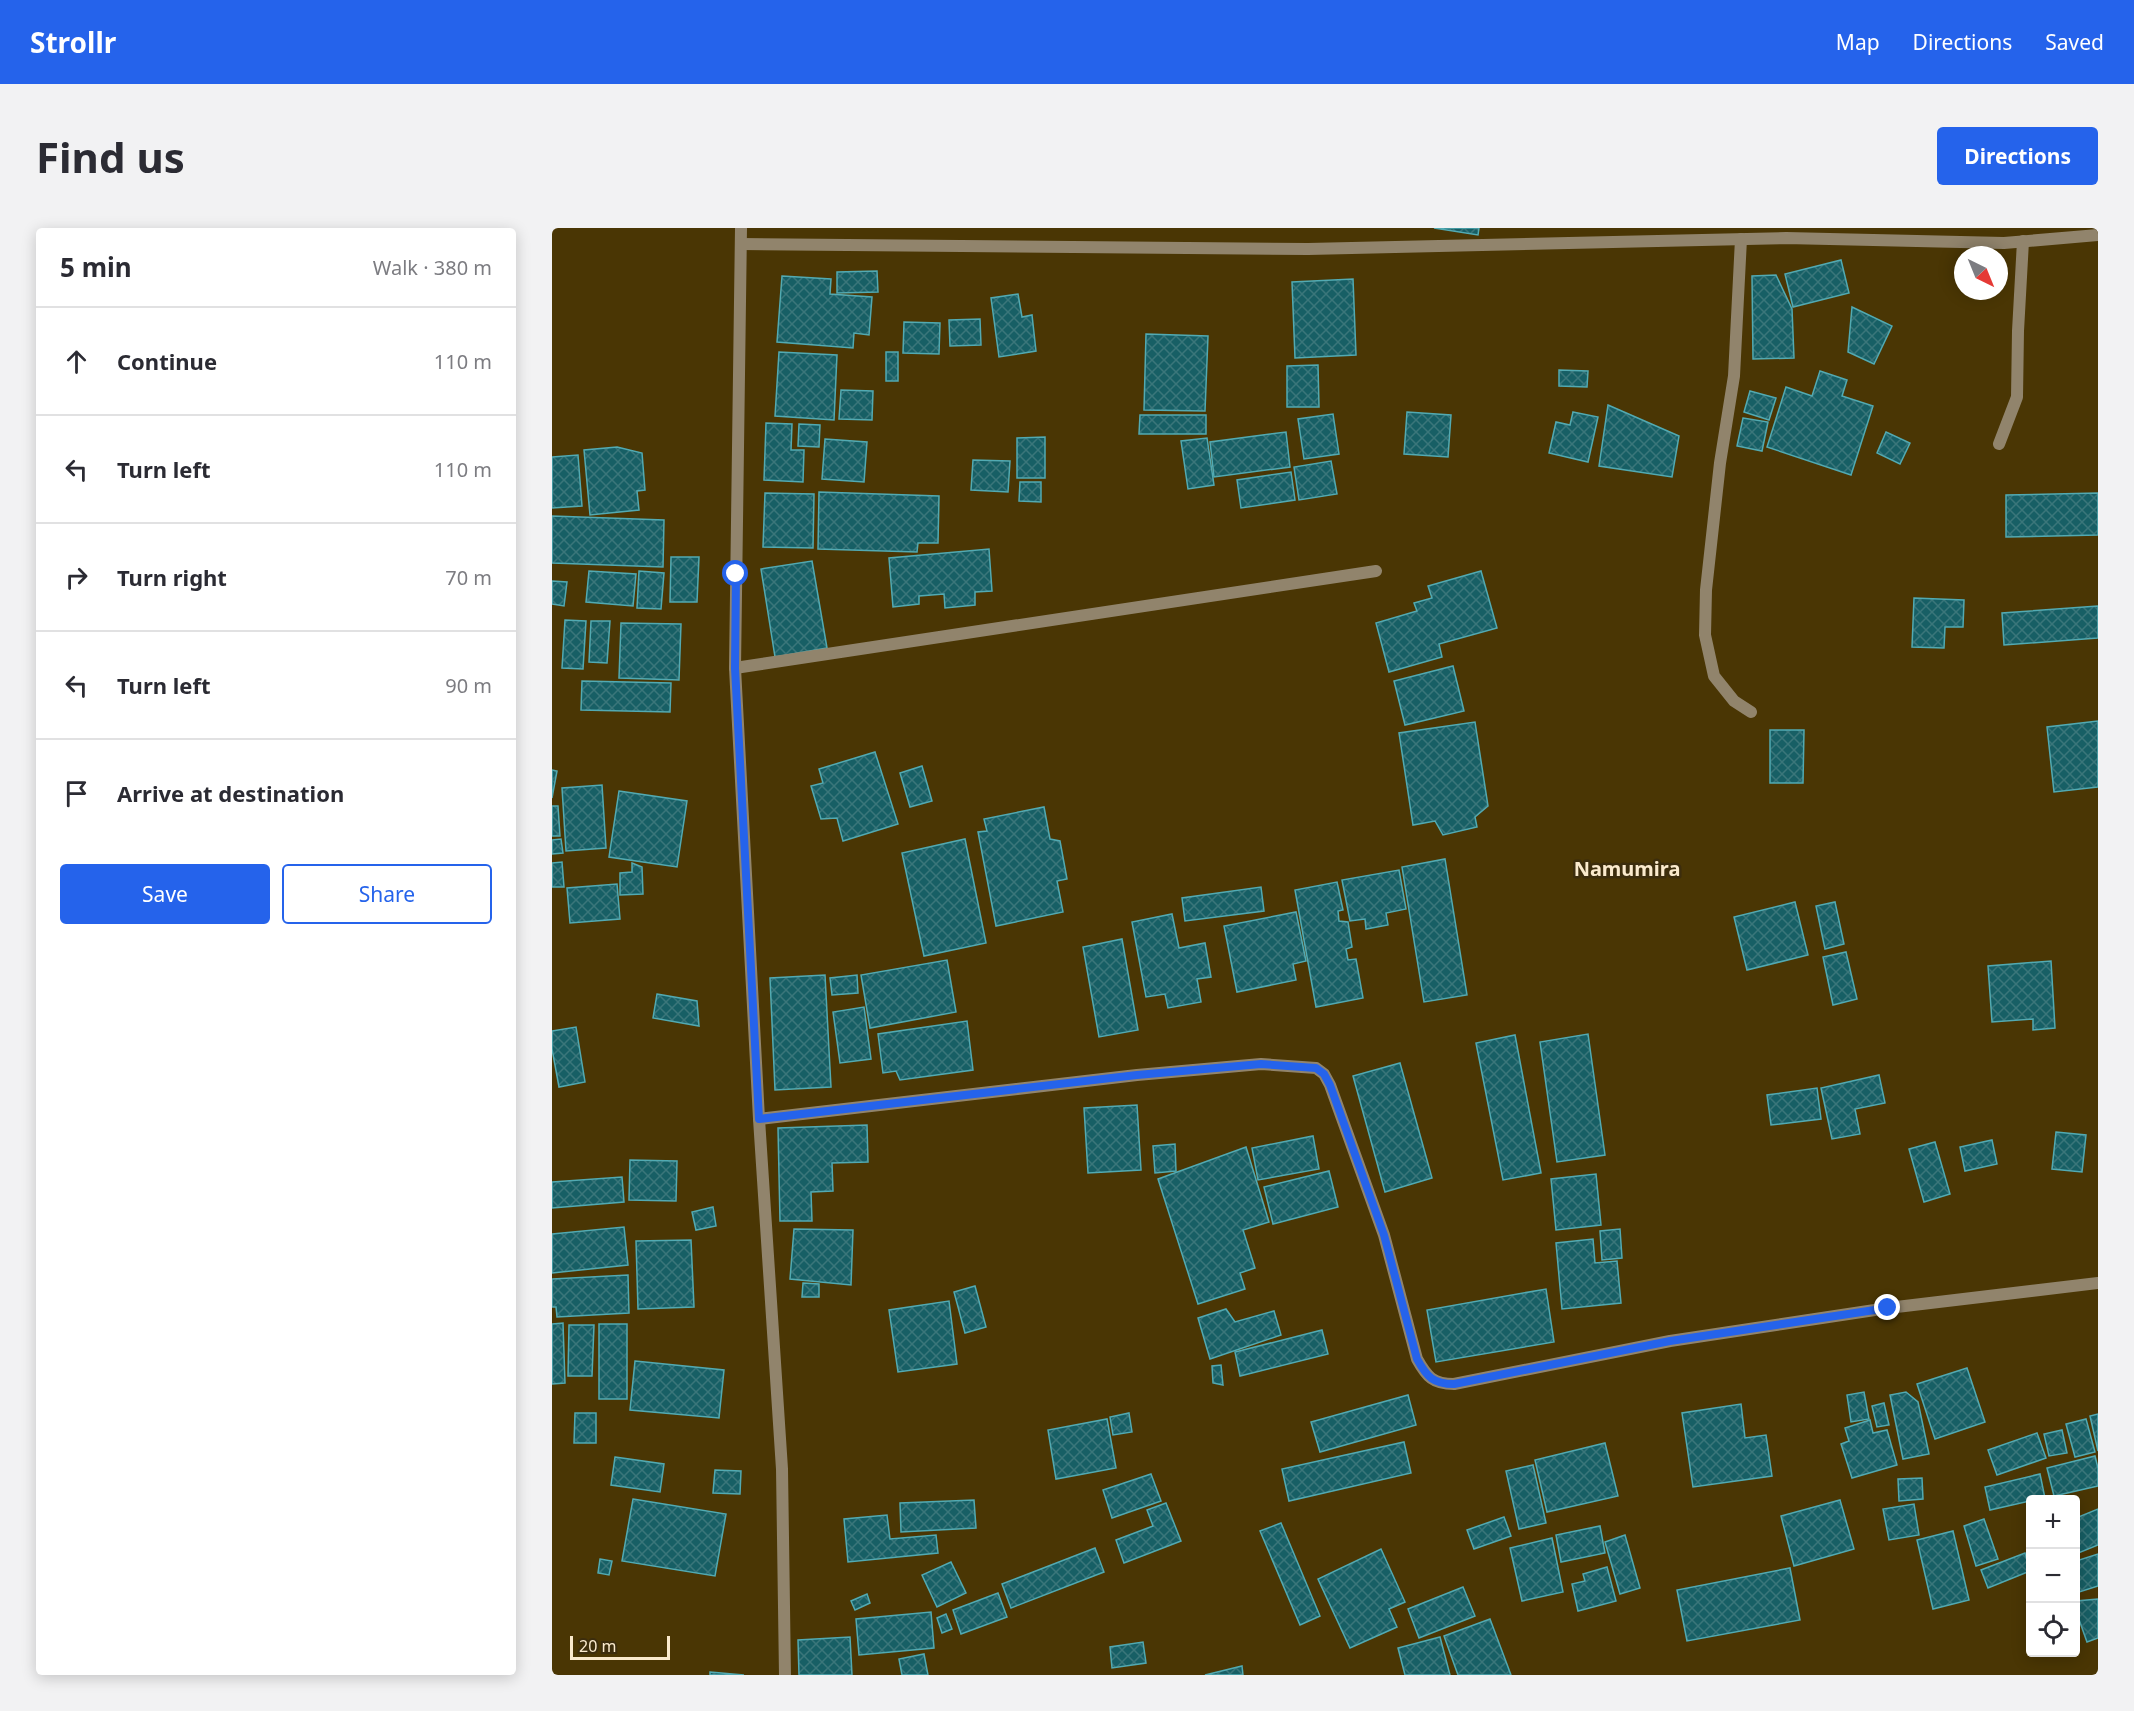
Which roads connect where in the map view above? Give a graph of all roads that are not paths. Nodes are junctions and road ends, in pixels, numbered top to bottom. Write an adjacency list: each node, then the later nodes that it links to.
1 (741, 228): 5 (street)
2 (2098, 235): 4 (street)
3 (1741, 239): 4 (street); 5 (street); 9 (street)
4 (2023, 241): 6 (street)
5 (741, 244): 8 (street)
6 (1999, 444)
7 (1376, 571): 8 (street)
8 (735, 668): 10 (street)
9 (1751, 712)
10 (759, 1119): 11 (street); 12 (street)
11 (2098, 1282)
12 (785, 1675)

